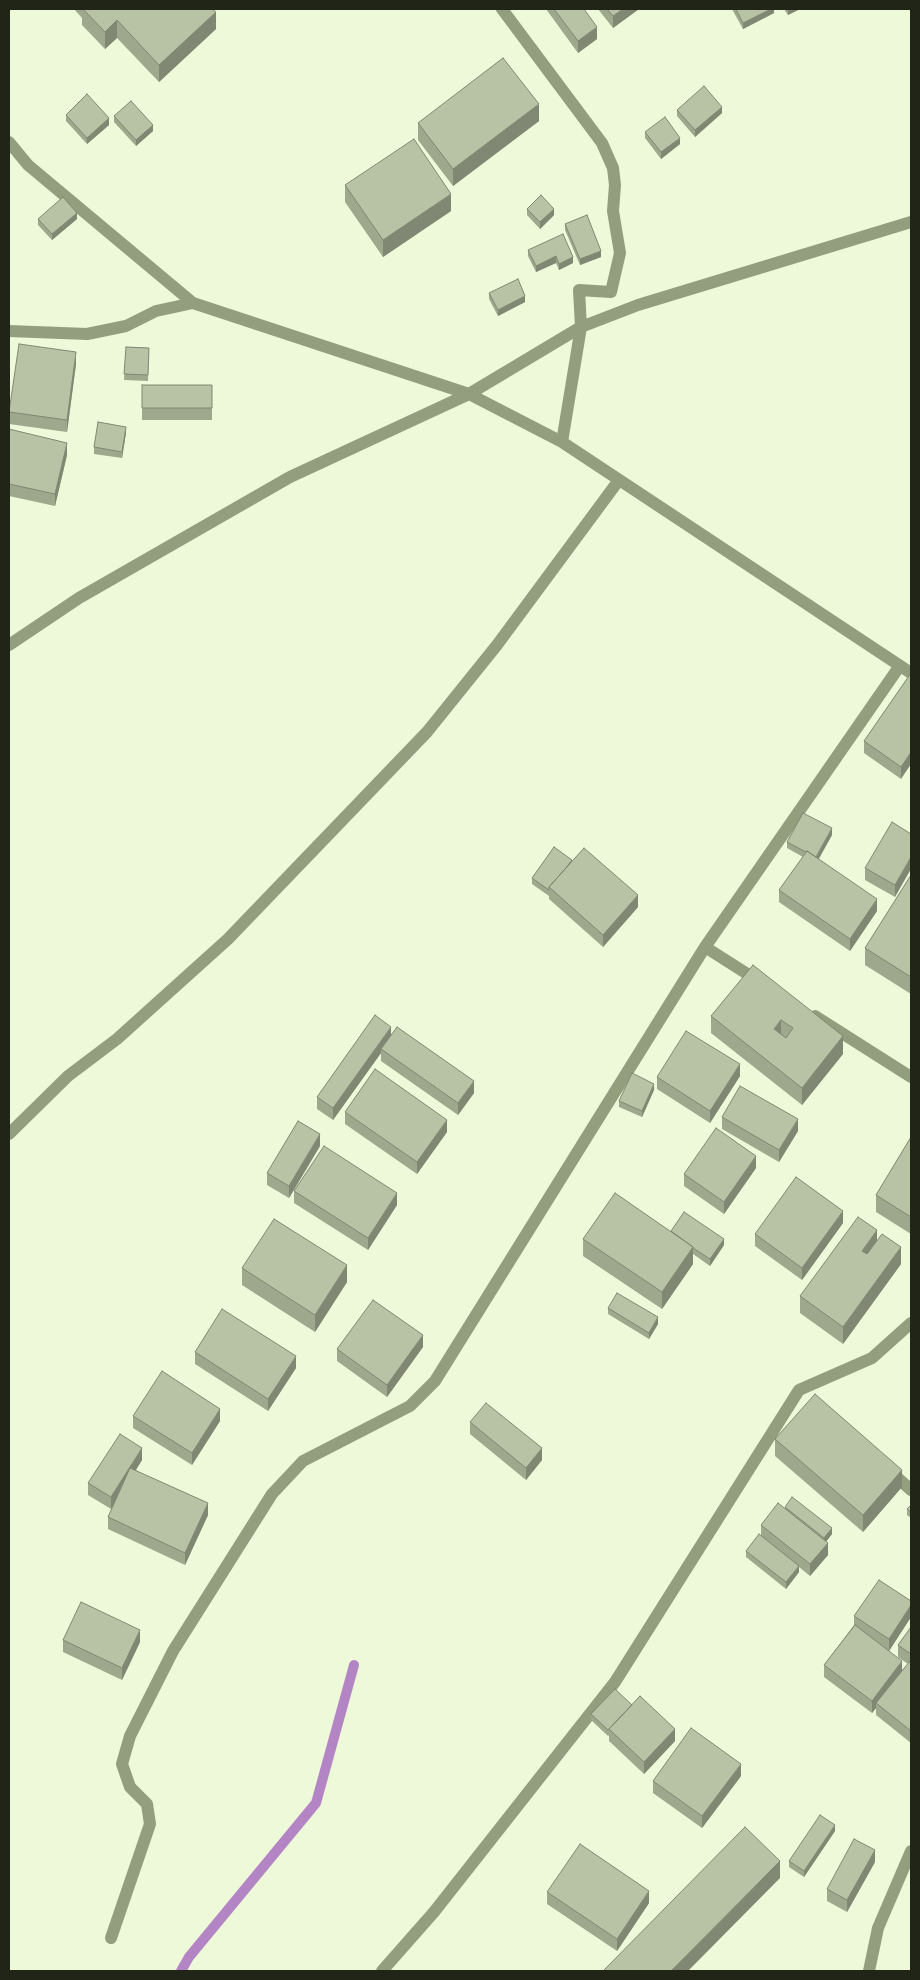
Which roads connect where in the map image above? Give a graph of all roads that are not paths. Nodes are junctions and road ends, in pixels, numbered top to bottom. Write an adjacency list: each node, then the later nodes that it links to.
1 (502, 9): 5 (street)
2 (9, 142): 4 (street)
3 (911, 222): 5 (street)
4 (193, 302): 6 (street); 7 (street)
5 (581, 327): 7 (street); 8 (street)
6 (9, 331)
7 (469, 394): 8 (street); 10 (street)
8 (562, 442): 9 (street)
9 (619, 480): 11 (street); 17 (street)
10 (9, 645)
11 (899, 667): 12 (street); 13 (street)
12 (911, 673)
13 (705, 947): 14 (street); 22 (street)
14 (771, 989)
15 (804, 1010): 16 (street)
16 (911, 1077)
17 (9, 1134)
18 (911, 1323): 23 (street)
19 (883, 1465): 20 (street)
20 (911, 1490)
21 (911, 1851): 24 (street)
22 (111, 1938)
23 (382, 1971)
24 (869, 1971)

